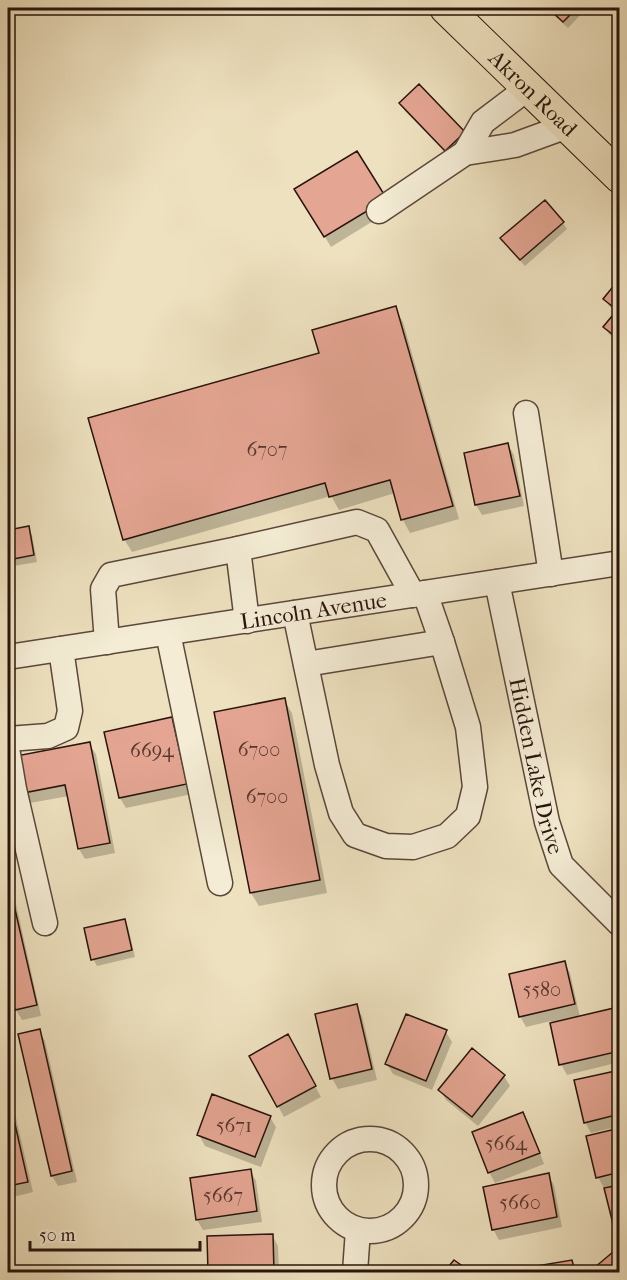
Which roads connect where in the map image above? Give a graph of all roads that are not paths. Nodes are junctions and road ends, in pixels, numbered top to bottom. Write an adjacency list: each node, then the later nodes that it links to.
1 (446, 8): 2 (main road, Akron Road)
2 (528, 88): 3 (main road, Akron Road); 4 (street)
3 (567, 126): 4 (street); 5 (main road, Akron Road)
4 (465, 153): 6 (street)
5 (620, 177)
6 (380, 211)
7 (526, 413): 10 (street)
8 (238, 549): 12 (street); 14 (street); 16 (street)
9 (620, 563): 10 (street, Lincoln Avenue)
10 (551, 574): 11 (street, Lincoln Avenue)
11 (497, 582): 12 (street, Lincoln Avenue); 25 (street, Hidden Lake Drive)
12 (419, 594): 13 (street, Lincoln Avenue); 17 (street)
13 (296, 613): 14 (street, Lincoln Avenue); 20 (street)
14 (247, 621): 15 (street, Lincoln Avenue)
15 (168, 633): 16 (street, Lincoln Avenue); 23 (street)
16 (107, 642): 18 (street, Lincoln Avenue)
17 (442, 642): 20 (street); 20 (street)
18 (61, 649): 19 (street, Lincoln Avenue); 21 (street)
19 (8, 657)
20 (306, 664)
21 (8, 739)
22 (8, 754): 24 (street)
23 (220, 883)
24 (45, 923)
25 (620, 924)
26 (358, 1230): 27 (street)
27 (355, 1272)

